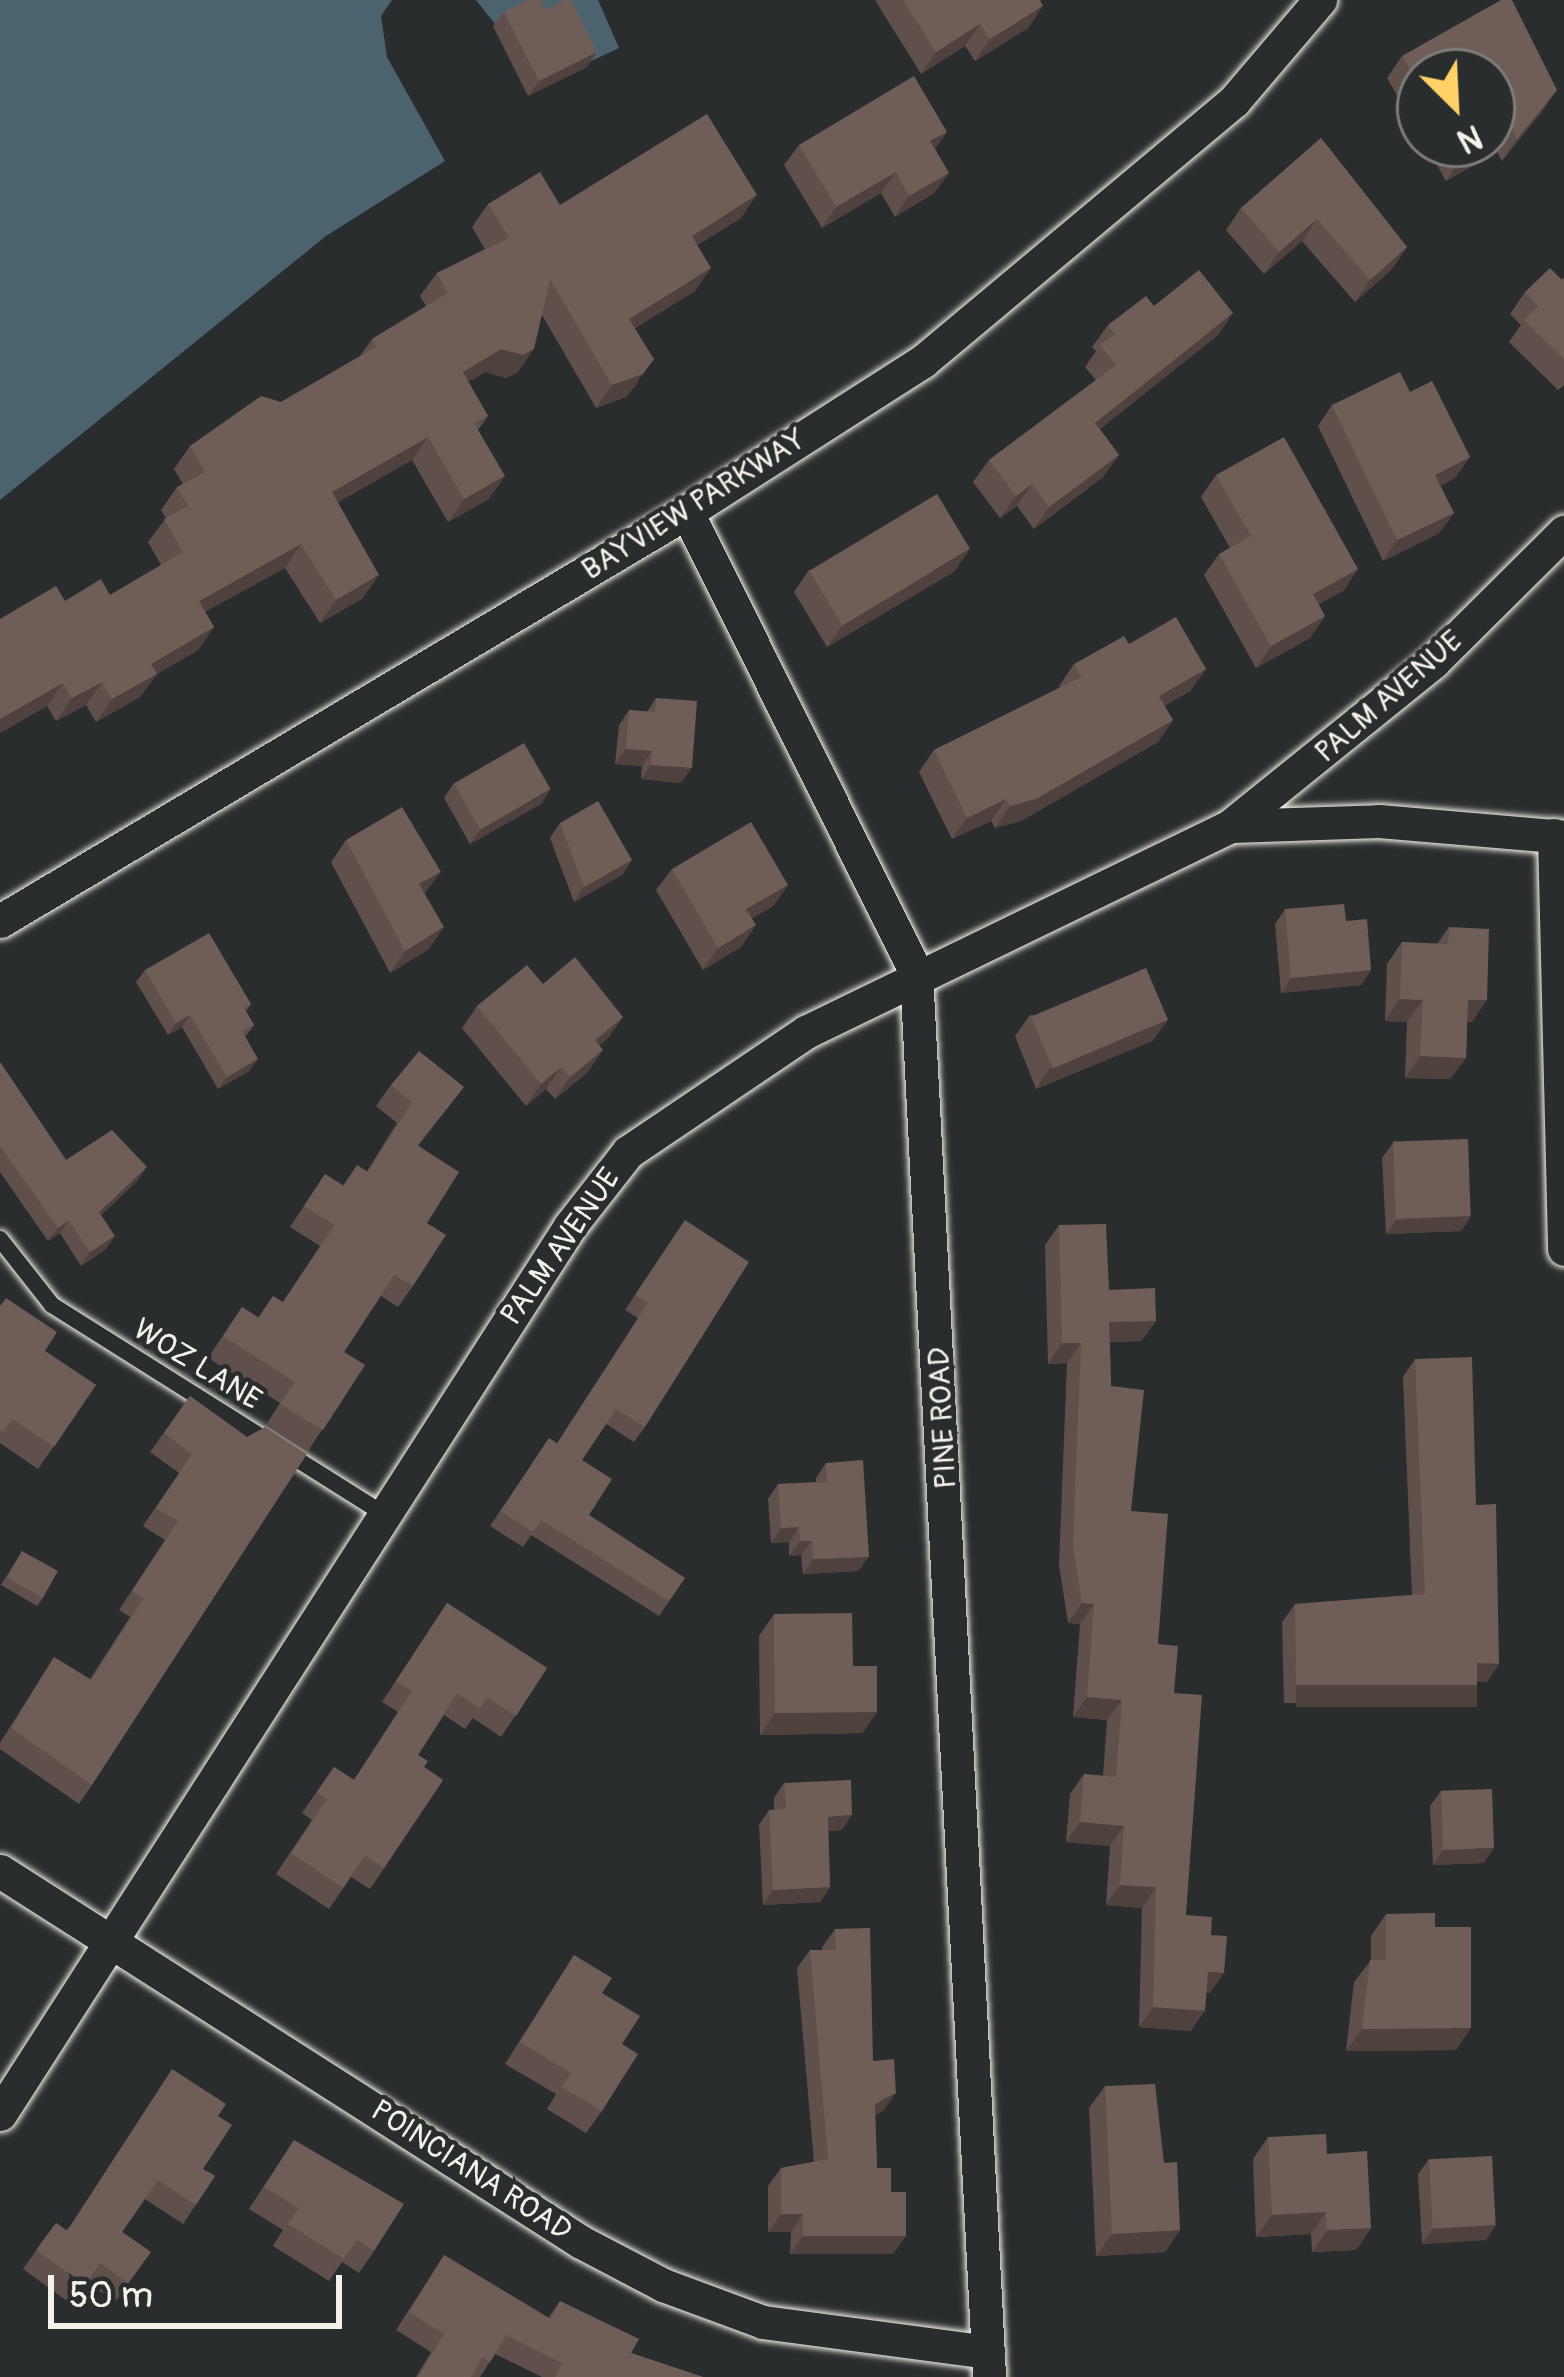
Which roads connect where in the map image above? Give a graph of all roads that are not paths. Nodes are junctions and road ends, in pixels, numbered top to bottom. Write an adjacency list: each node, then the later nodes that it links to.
1 (1320, 0): 2 (street, BAYVIEW PARKWAY)
2 (687, 512): 6 (street, BAYVIEW PARKWAY); 7 (street, PINE ROAD)
3 (1564, 532): 4 (street, PALM AVENUE)
4 (1230, 826): 5 (street); 7 (street, PALM AVENUE)
5 (1559, 836): 9 (street)
6 (0, 921)
7 (916, 973): 10 (street, PALM AVENUE); 14 (street, PINE ROAD)
8 (0, 1239): 10 (lane, WOZ LANE)
9 (1564, 1249)
10 (385, 1515): 12 (street, PALM AVENUE)
11 (0, 1871): 12 (street, POINCIANA ROAD)
12 (111, 1941): 13 (street, PALM AVENUE); 14 (street, POINCIANA ROAD)
13 (0, 2114)
14 (989, 2364)

